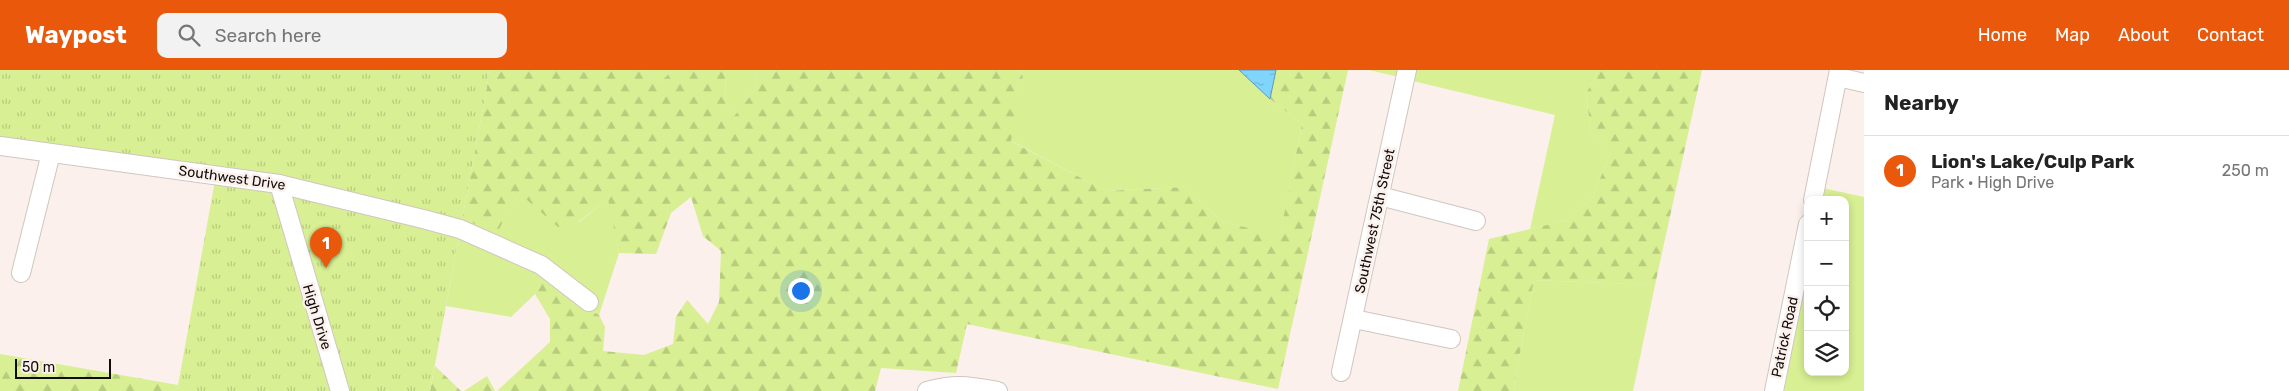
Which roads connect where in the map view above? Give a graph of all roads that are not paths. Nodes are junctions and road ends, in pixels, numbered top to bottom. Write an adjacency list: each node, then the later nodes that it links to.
1 (1407, 70): 7 (street, Southwest 75th Street)
2 (1839, 74): 3 (street); 8 (street)
3 (1864, 83)
4 (0, 146): 5 (street, Southwest Drive)
5 (50, 153): 6 (street, Southwest Drive); 11 (street)
6 (279, 184): 12 (street, Southwest Drive); 16 (street, High Drive)
7 (1380, 196): 9 (street); 13 (street, Southwest 75th Street)
8 (1814, 196)
9 (1476, 221)
10 (1805, 241): 19 (street, Patrick Road)
11 (21, 273)
12 (589, 302)
13 (1354, 319): 14 (street); 15 (street, Southwest 75th Street)
14 (1451, 339)
15 (1341, 372)
16 (340, 391)
17 (927, 391): 18 (street)
18 (998, 391)
19 (1774, 391)

